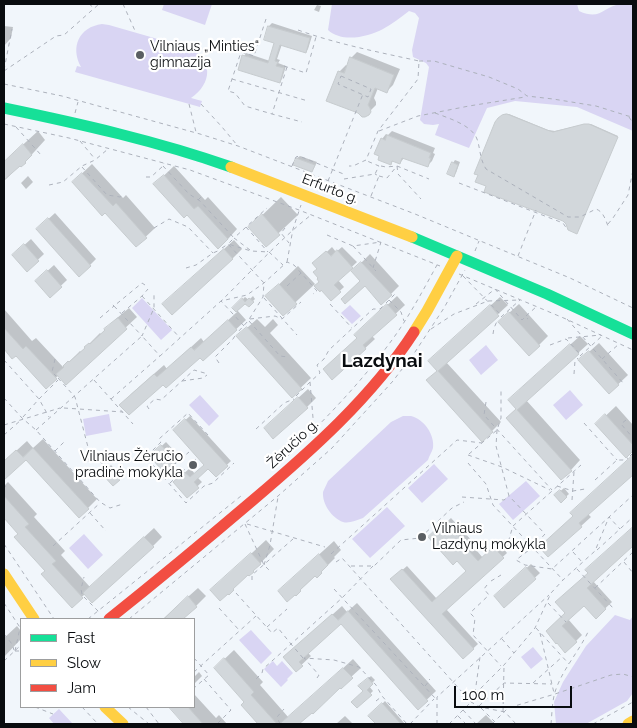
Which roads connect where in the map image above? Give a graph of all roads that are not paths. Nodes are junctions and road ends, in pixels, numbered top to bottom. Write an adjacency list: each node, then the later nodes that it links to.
1 (4, 108): 2 (street, Erfurto g.)
2 (457, 256): 3 (street, Erfurto g.); 5 (street, Žėručio g.)
3 (633, 334)
4 (4, 574): 6 (street)
5 (106, 617)
6 (33, 618)
7 (105, 708): 9 (street)
8 (633, 721): 10 (street)
9 (123, 724)
10 (628, 724)

